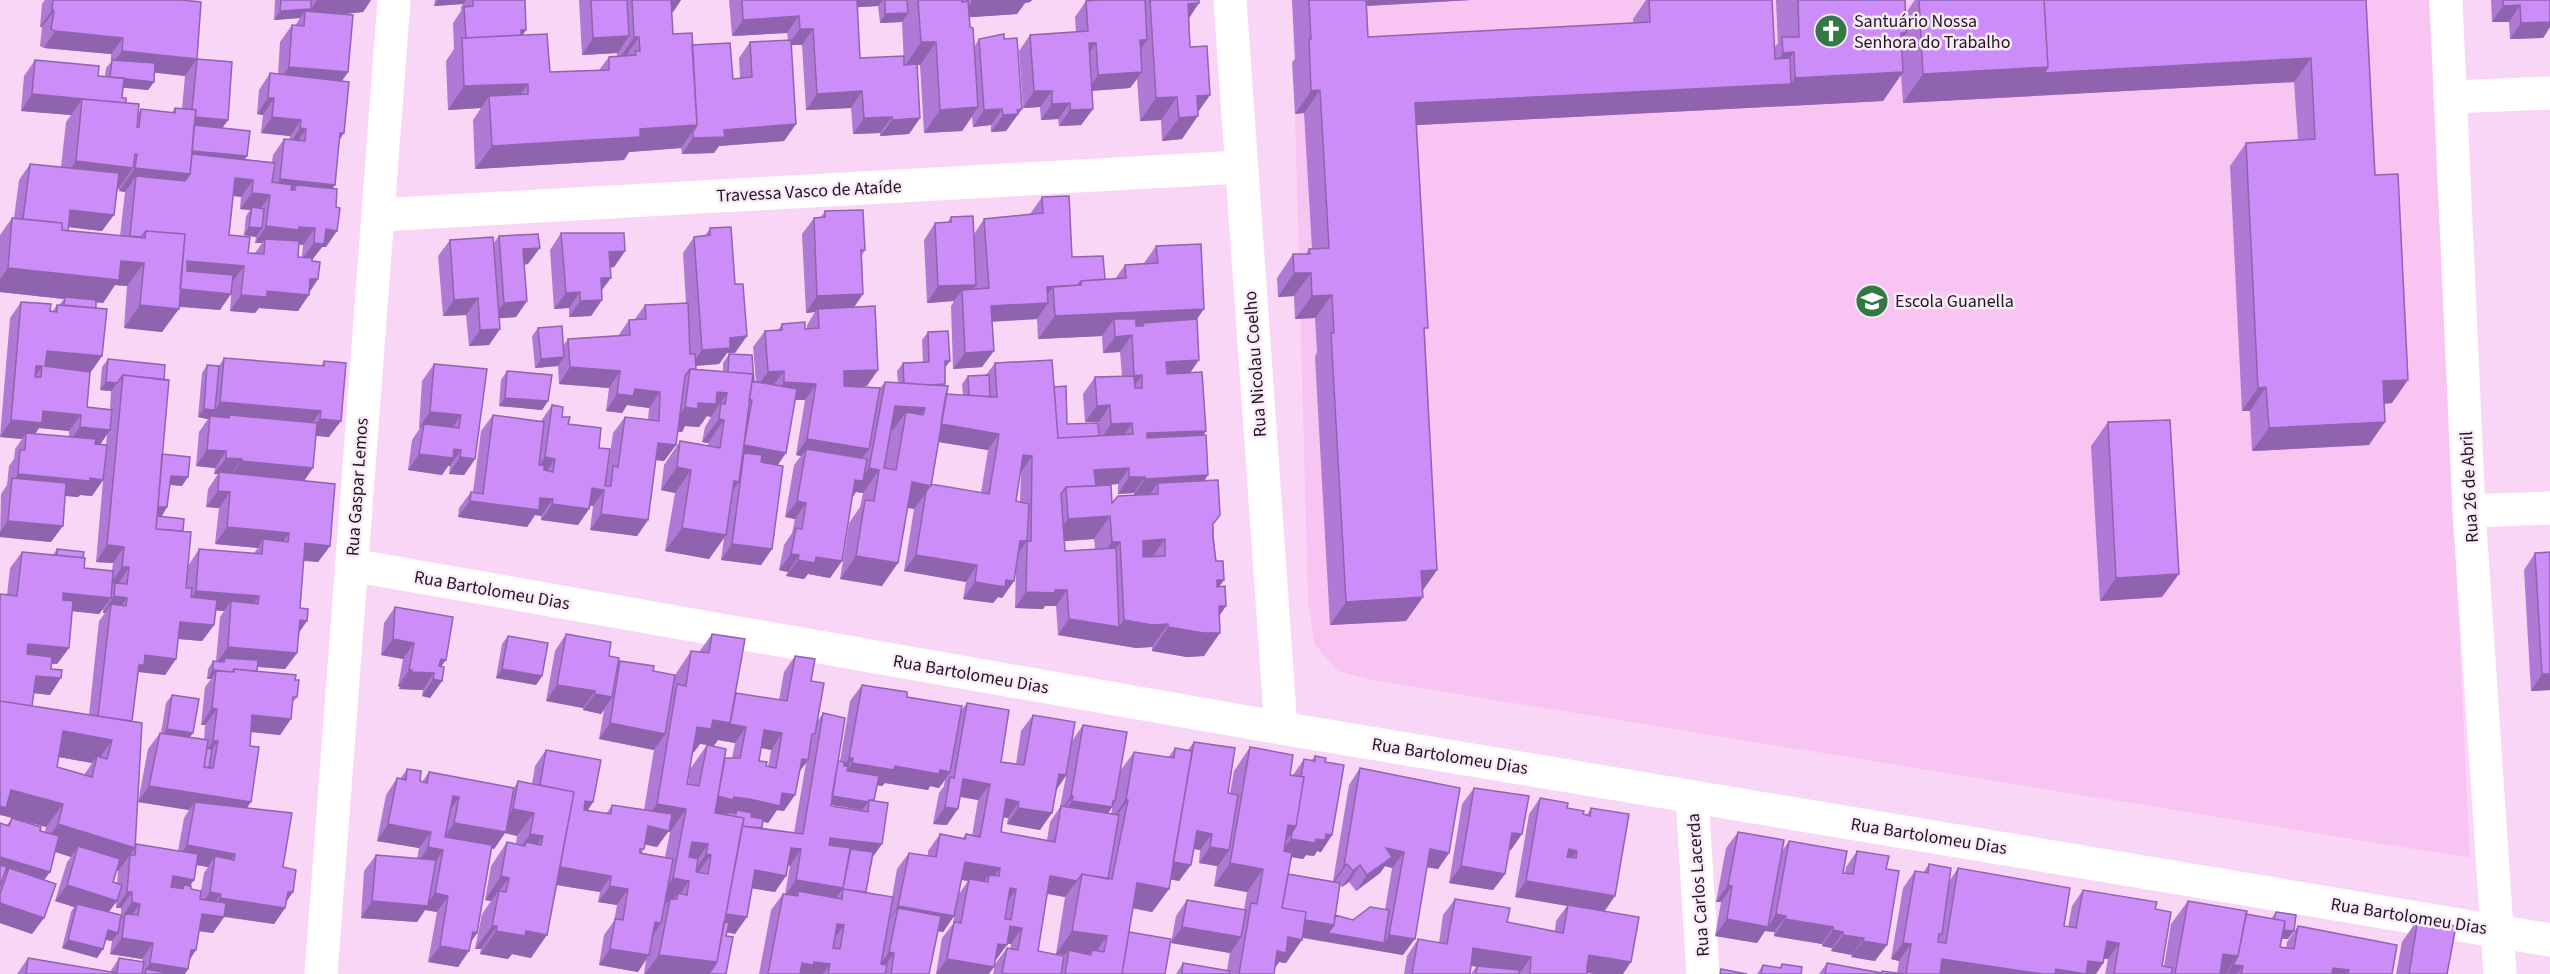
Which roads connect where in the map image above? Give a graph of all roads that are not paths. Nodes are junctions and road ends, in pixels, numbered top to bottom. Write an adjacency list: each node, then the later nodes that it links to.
1 (394, 0): 7 (street, Rua Gaspar Lemos)
2 (1230, 0): 6 (street, Rua Nicolau Coelho)
3 (2446, 0): 5 (street, Rua 26 de Abril)
4 (2550, 93): 5 (street)
5 (2450, 97): 9 (street, Rua 26 de Abril)
6 (1240, 167): 7 (street, Travessa Vasco de Ataíde); 11 (street, Rua Nicolau Coelho)
7 (378, 215): 10 (street, Rua Gaspar Lemos)
8 (2550, 508): 9 (street)
9 (2469, 511): 13 (street, Rua 26 de Abril)
10 (351, 565): 11 (street, Rua Bartolomeu Dias); 15 (street, Rua Gaspar Lemos)
11 (1281, 728): 12 (street, Rua Bartolomeu Dias)
12 (1692, 797): 13 (street, Rua Bartolomeu Dias); 16 (street, Rua Carlos Lacerda)
13 (2496, 931): 14 (street, Rua Bartolomeu Dias); 17 (street, Rua 26 de Abril)
14 (2550, 940)
15 (321, 974)
16 (1703, 974)
17 (2500, 974)

